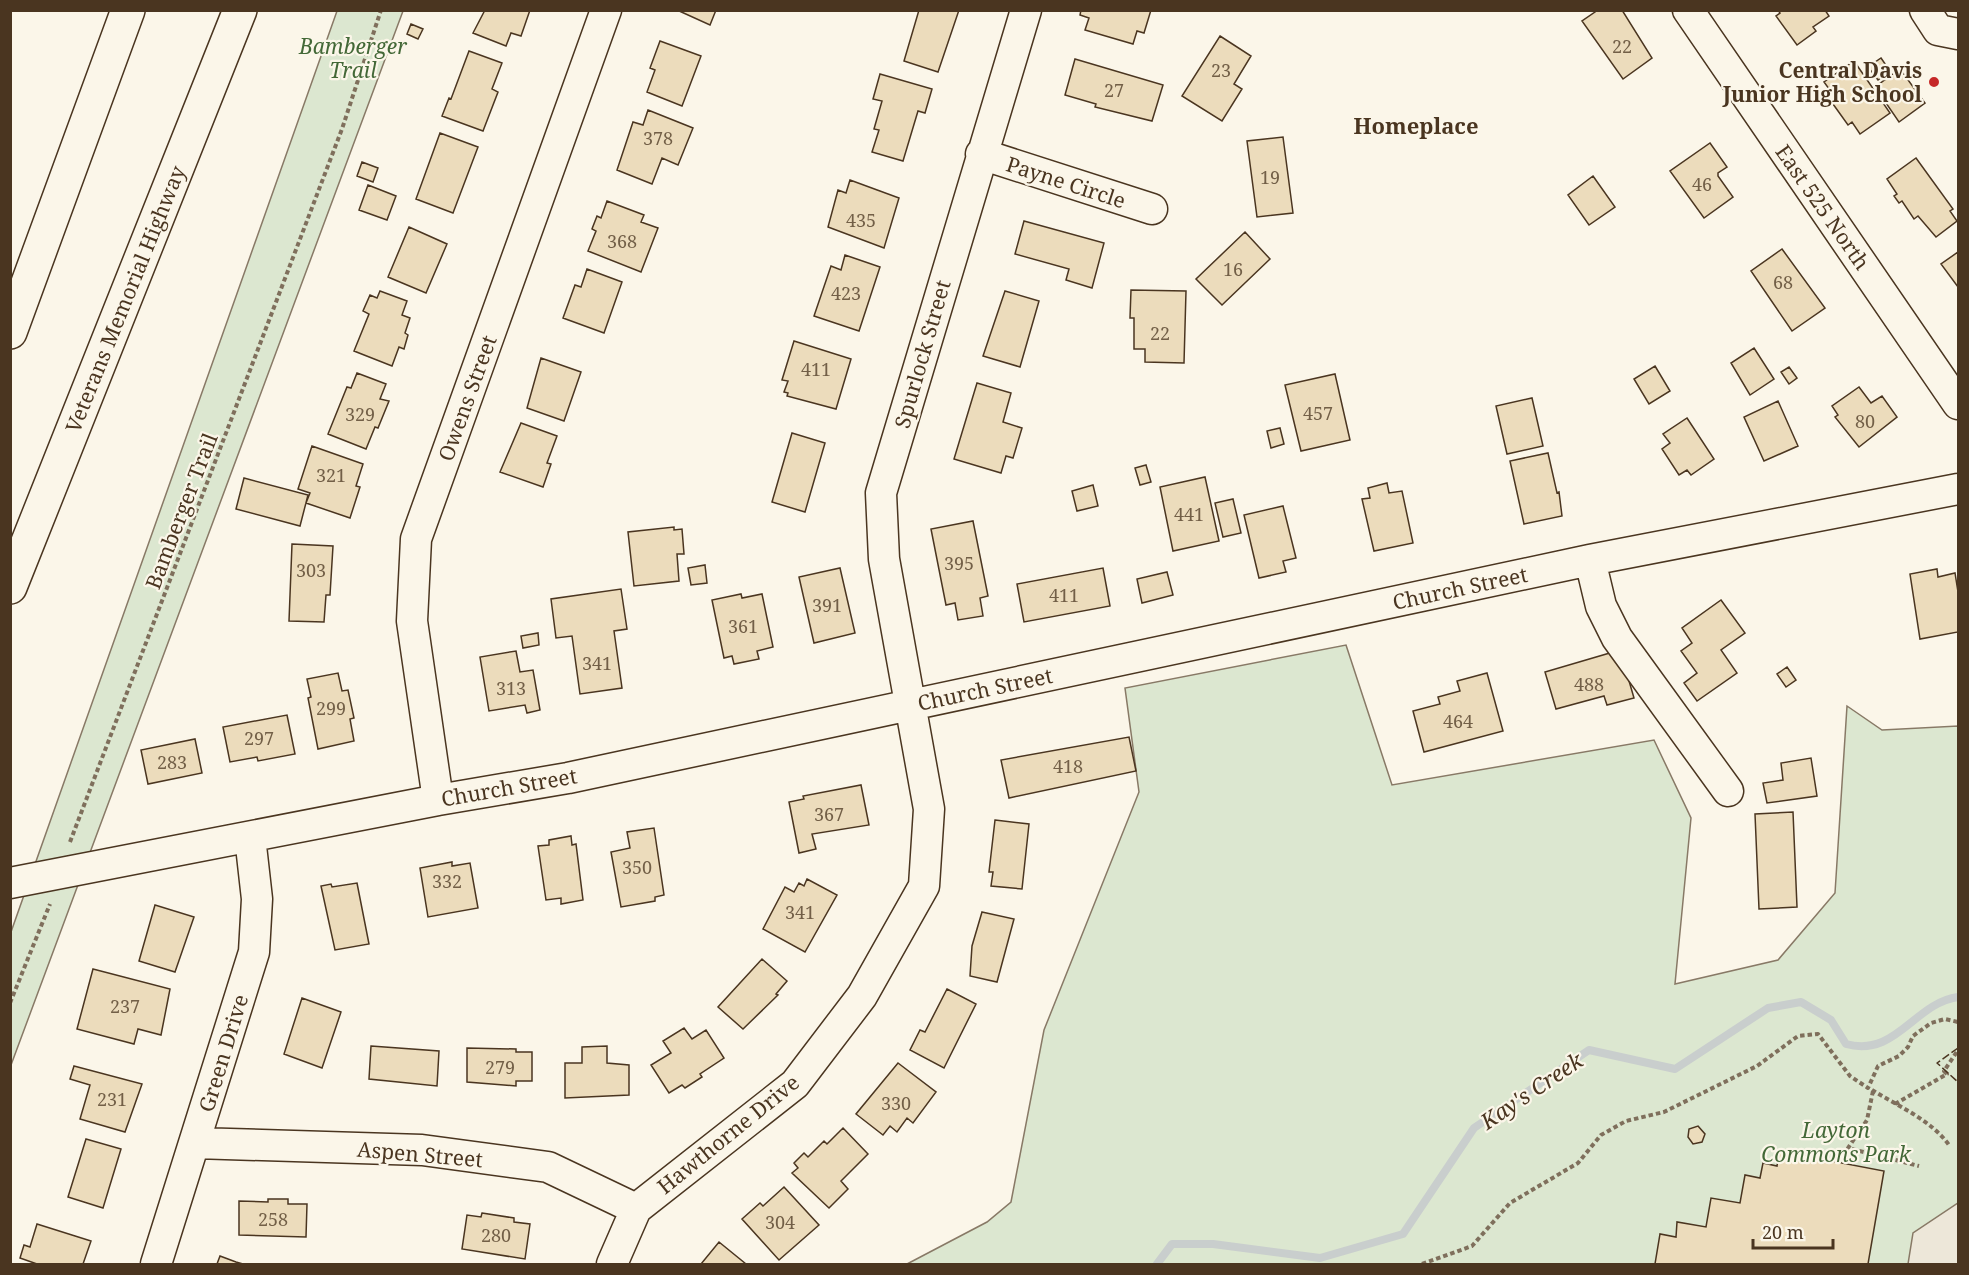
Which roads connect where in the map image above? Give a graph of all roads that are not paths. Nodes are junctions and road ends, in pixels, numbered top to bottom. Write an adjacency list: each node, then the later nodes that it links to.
1 (128, 10): 10 (highway)
2 (240, 10): 14 (highway, Veterans Memorial Highway)
3 (606, 10): 17 (street, Owens Street)
4 (1026, 10): 8 (street, Spurlock Street)
5 (1688, 10): 11 (street, East 525 North)
6 (1924, 10): 7 (street)
7 (1959, 34)
8 (981, 154): 9 (street, Payne Circle); 15 (street, Spurlock Street)
9 (1152, 209)
10 (10, 332)
11 (1959, 404)
12 (1959, 489): 13 (street, Church Street)
13 (1590, 560): 15 (street, Church Street); 16 (street)
14 (10, 587)
15 (911, 705): 17 (street, Church Street); 21 (street, Hawthorne Drive)
16 (1728, 791)
17 (438, 800): 18 (street, Church Street)
18 (250, 837): 19 (street, Church Street); 20 (street, Green Drive)
19 (10, 883)
20 (195, 1143): 21 (street, Aspen Street); 22 (street, Green Drive)
21 (636, 1209): 23 (street, Hawthorne Drive)
22 (156, 1264)
23 (612, 1264)

